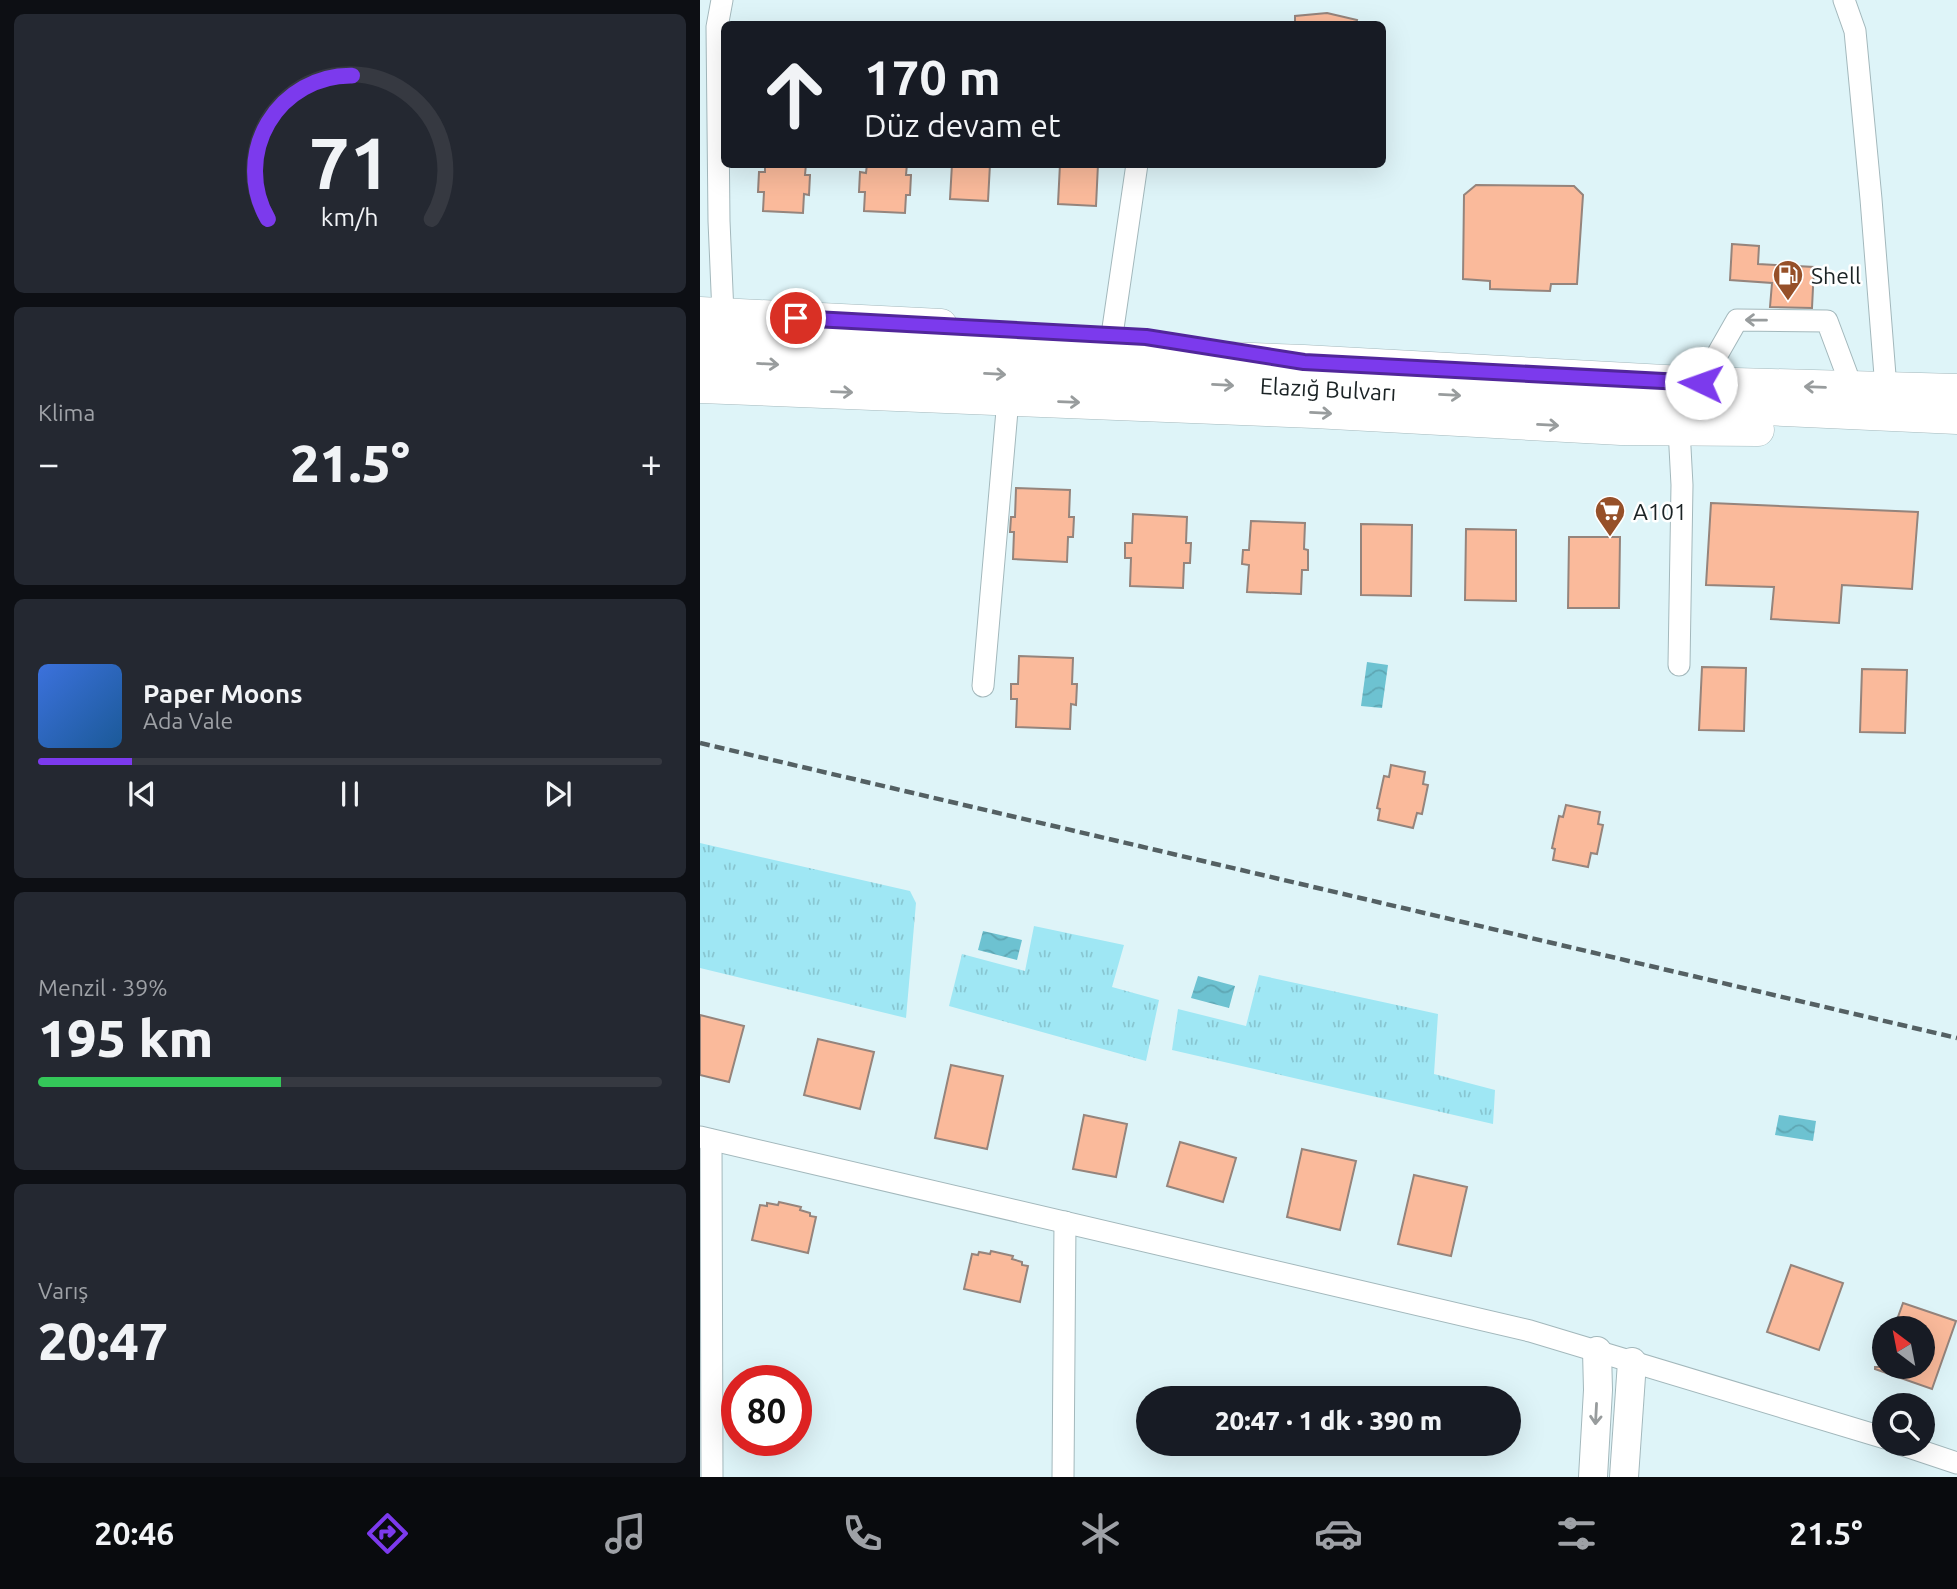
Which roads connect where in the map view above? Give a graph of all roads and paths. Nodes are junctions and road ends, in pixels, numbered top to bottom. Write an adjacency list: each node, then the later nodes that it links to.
1 (722, 0): 4 (street)
2 (1844, 0): 12 (street)
3 (1136, 168): 5 (street)
4 (711, 314): 5 (highway)
5 (1112, 335): 8 (highway)
6 (700, 337): 8 (highway, Elazığ Bulvarı)
7 (700, 360): 15 (highway, Elazığ Bulvarı, one-way to 15)
8 (1304, 362): 9 (highway, Elazığ Bulvarı)
9 (1701, 383): 11 (highway, Elazığ Bulvarı, one-way to 9); 11 (street, one-way to 9)
10 (700, 387): 14 (highway, one-way to 14)
11 (1852, 388): 12 (highway, Elazığ Bulvarı)
12 (1886, 388): 13 (highway, Elazığ Bulvarı)
13 (1957, 390)
14 (1008, 399): 16 (highway, one-way to 16); 18 (street)
15 (1957, 420): 16 (highway)
16 (1679, 429): 17 (street)
17 (1679, 665)
18 (983, 686)
19 (706, 1138): 20 (street); 26 (street)
20 (1065, 1222): 21 (street); 27 (street)
21 (1597, 1351): 22 (street); 28 (main road, one-way to 28)
22 (1632, 1362): 23 (street); 29 (main road)
23 (1872, 1434)
24 (1934, 1456): 25 (street)
25 (1957, 1464)
26 (712, 1477)
27 (1063, 1477)
28 (1593, 1477)
29 (1624, 1477)

